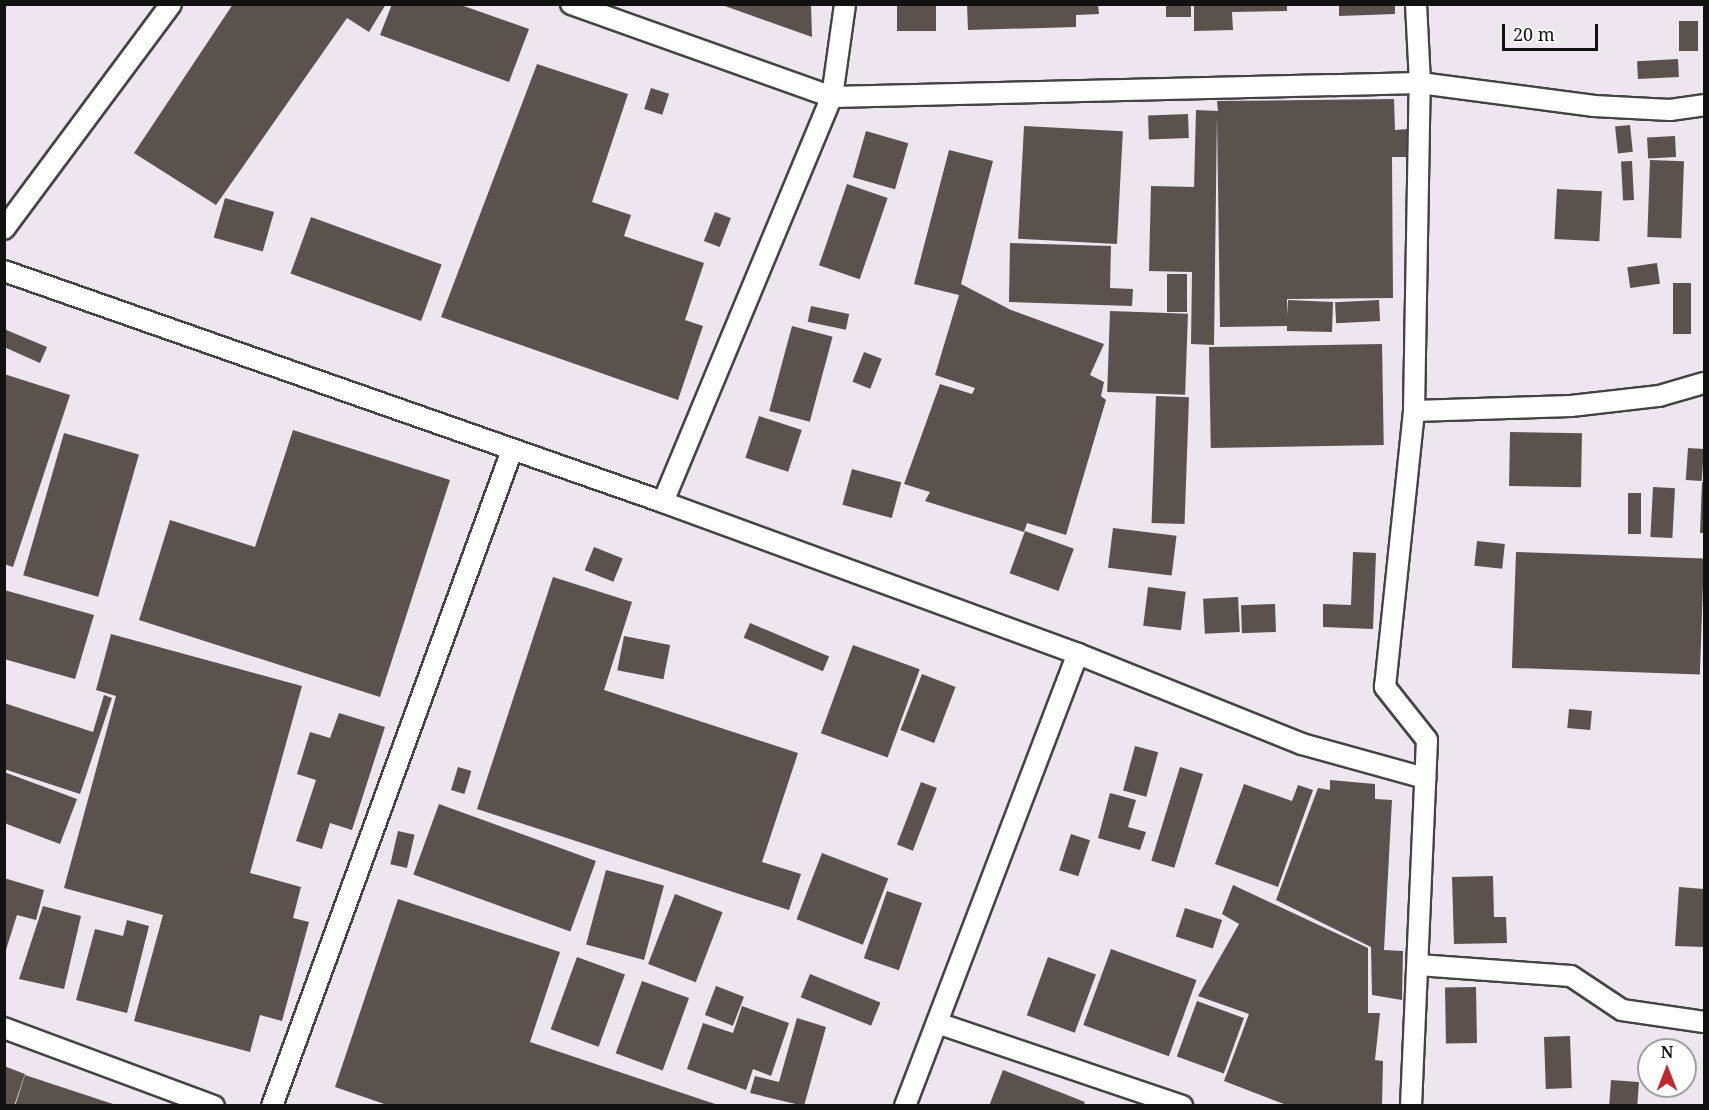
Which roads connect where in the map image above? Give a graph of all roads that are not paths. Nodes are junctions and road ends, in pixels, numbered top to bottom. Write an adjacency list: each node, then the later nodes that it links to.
1 (171, 4): 8 (lane)
2 (571, 4): 6 (lane)
3 (845, 4): 6 (lane)
4 (1416, 4): 5 (lane)
5 (1419, 83): 6 (lane); 7 (lane); 11 (lane)
6 (832, 97): 13 (lane)
7 (1704, 105)
8 (4, 229)
9 (4, 271): 12 (lane)
10 (1704, 383): 11 (lane)
11 (1414, 411): 15 (lane)
12 (512, 450): 13 (lane); 21 (lane)
13 (663, 502): 14 (lane)
14 (1078, 654): 15 (lane); 18 (lane)
15 (1425, 778): 16 (lane)
16 (1418, 965): 17 (lane); 24 (lane)
17 (1704, 1022)
18 (937, 1023): 22 (lane); 23 (lane)
19 (4, 1028): 20 (lane)
20 (214, 1106)
21 (272, 1106)
22 (905, 1106)
23 (1182, 1106)
24 (1411, 1106)

